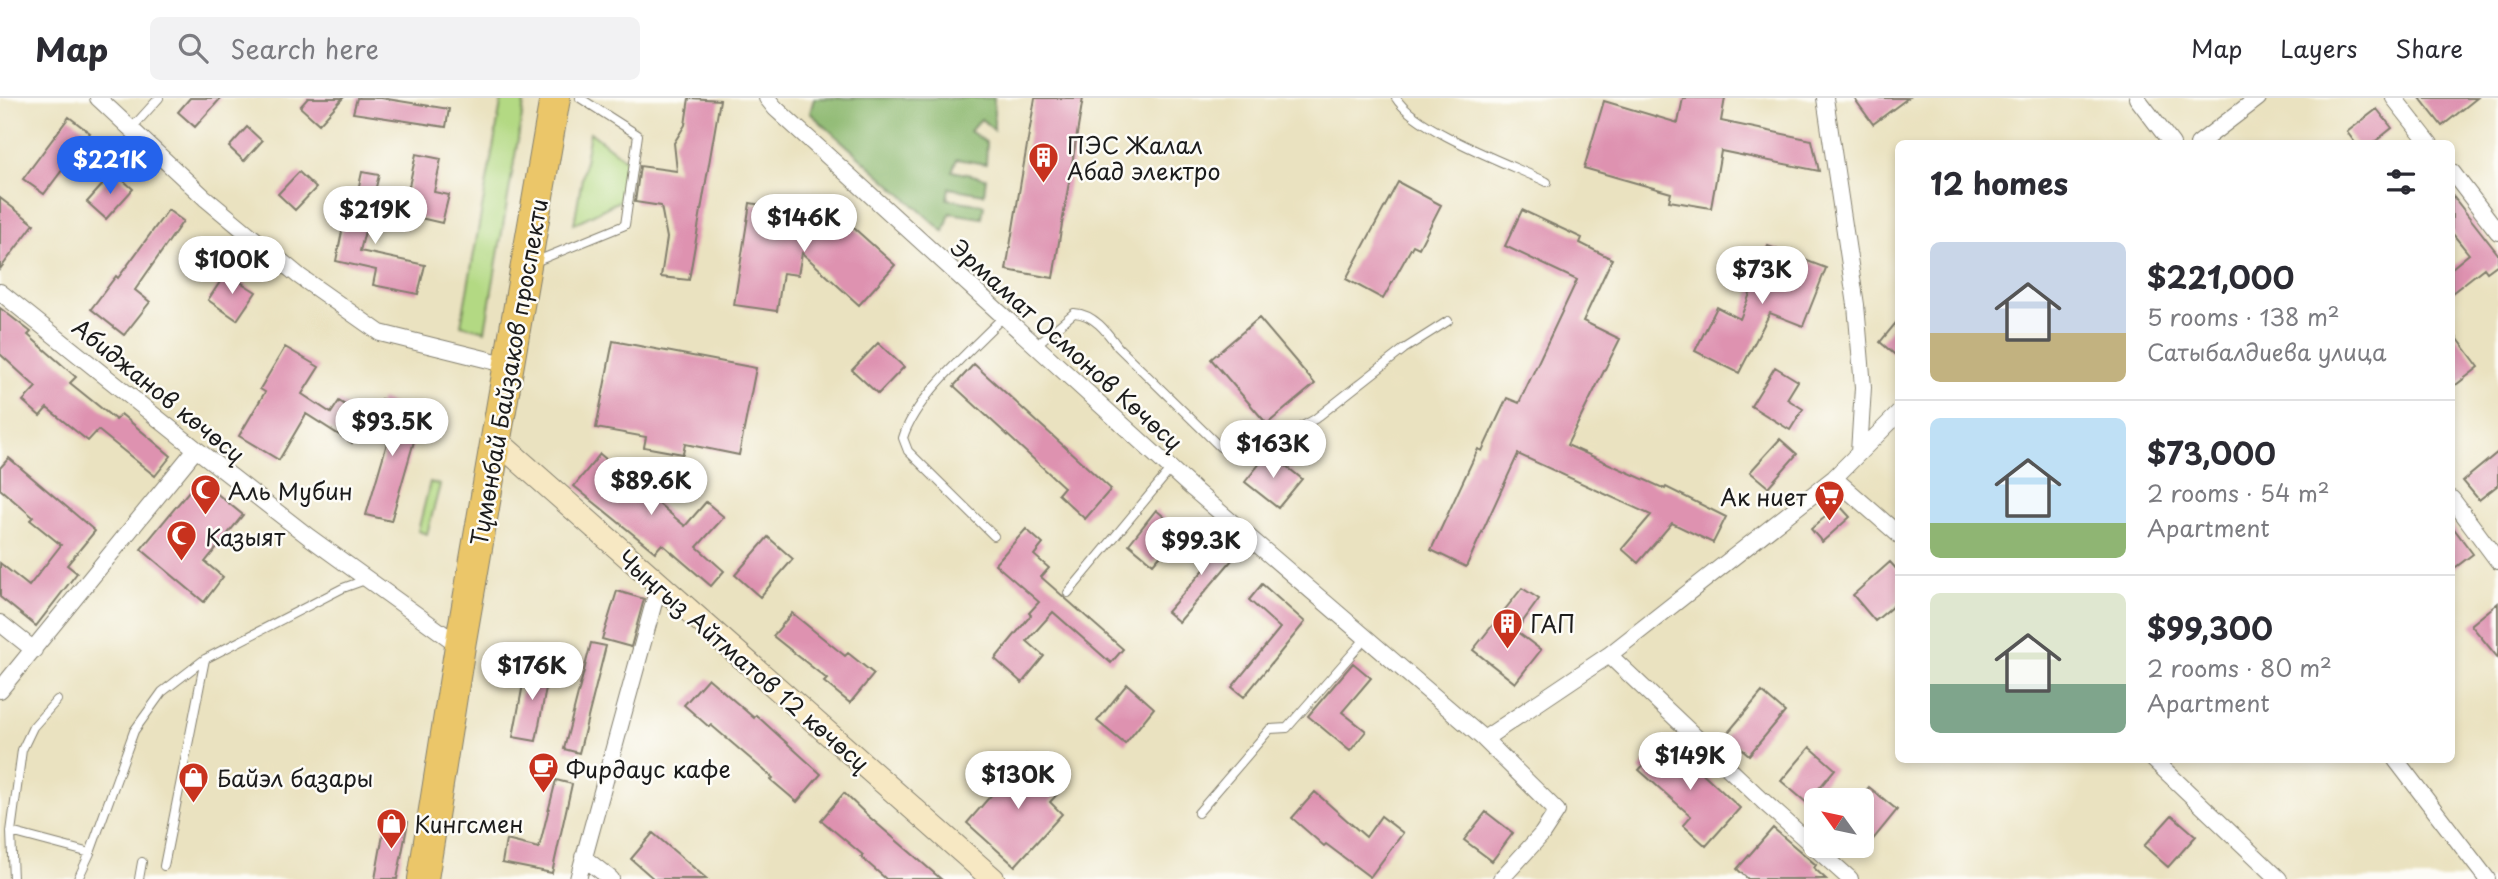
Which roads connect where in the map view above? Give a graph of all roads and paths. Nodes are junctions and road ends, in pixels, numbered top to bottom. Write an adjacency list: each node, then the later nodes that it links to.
1 (98, 98): 11 (street)
2 (159, 98): 11 (lane)
3 (555, 98): 18 (highway, Түмөнбай Байзаков проспекти)
4 (580, 98): 18 (lane)
5 (767, 98): 20 (street, Эрмамат Осмонов Көчөсү)
6 (1396, 98): 16 (lane)
7 (1825, 98): 27 (street)
8 (2137, 98): 12 (street)
9 (2258, 98): 13 (street)
10 (2394, 98): 14 (street)
11 (131, 129): 23 (street)
12 (2169, 140)
13 (2203, 140)
14 (2427, 140)
15 (2455, 176): 17 (street)
16 (1547, 182)
17 (2498, 232)
18 (526, 266): 23 (highway, Түмөнбай Байзаков проспекти)
19 (0, 292): 26 (street, Абиджанов көчөсү)
20 (1003, 317): 22 (street, Эрмамат Осмонов Көчөсү); 32 (lane)
21 (1448, 321): 22 (lane)
22 (1035, 346): 28 (street, Эрмамат Осмонов Көчөсү)
23 (509, 365): 25 (highway, Түмөнбай Байзаков проспекти)
24 (1895, 417): 27 (street)
25 (496, 440): 35 (main road, Чыңгыз Айтматов 12 көчөсү); 39 (highway, Түмөнбай Байзаков проспекти)
26 (196, 449): 34 (street, Абиджанов көчөсү); 40 (street)
27 (1859, 453): 29 (street)
28 (1171, 470): 36 (lane); 38 (street, Эрмамат Осмонов Көчөсү)
29 (1834, 478): 31 (street); 41 (street)
30 (2455, 503): 33 (street)
31 (1895, 531)
32 (994, 536)
33 (2498, 562)
34 (368, 579): 39 (street, Абиджанов көчөсү); 42 (lane)
35 (659, 584): 51 (street); 60 (main road, Чыңгыз Айтматов 12 көчөсү)
36 (1068, 593)
37 (0, 623): 40 (street)
38 (1366, 638): 45 (street, Эрмамат Осмонов Көчөсү); 48 (lane)
39 (460, 646): 57 (highway, Түмөнбай Байзаков проспекти)
40 (34, 650): 43 (street)
41 (1609, 655): 45 (street); 62 (street)
42 (205, 659): 50 (lane); 53 (lane)
43 (0, 690)
44 (57, 700): 49 (lane)
45 (1484, 739): 61 (street, Эрмамат Осмонов Көчөсү)
46 (2157, 763): 63 (street)
47 (2398, 763): 64 (street)
48 (1198, 813)
49 (11, 832): 50 (lane); 54 (lane)
50 (90, 853): 55 (lane)
51 (583, 857): 58 (street); 59 (street)
52 (142, 862): 56 (lane)
53 (164, 866)
54 (13, 879)
55 (78, 879)
56 (139, 879)
57 (423, 879)
58 (578, 879)
59 (611, 879)
60 (993, 879)
61 (1501, 879)
62 (1850, 879)
63 (2279, 879)
64 (2487, 879)

